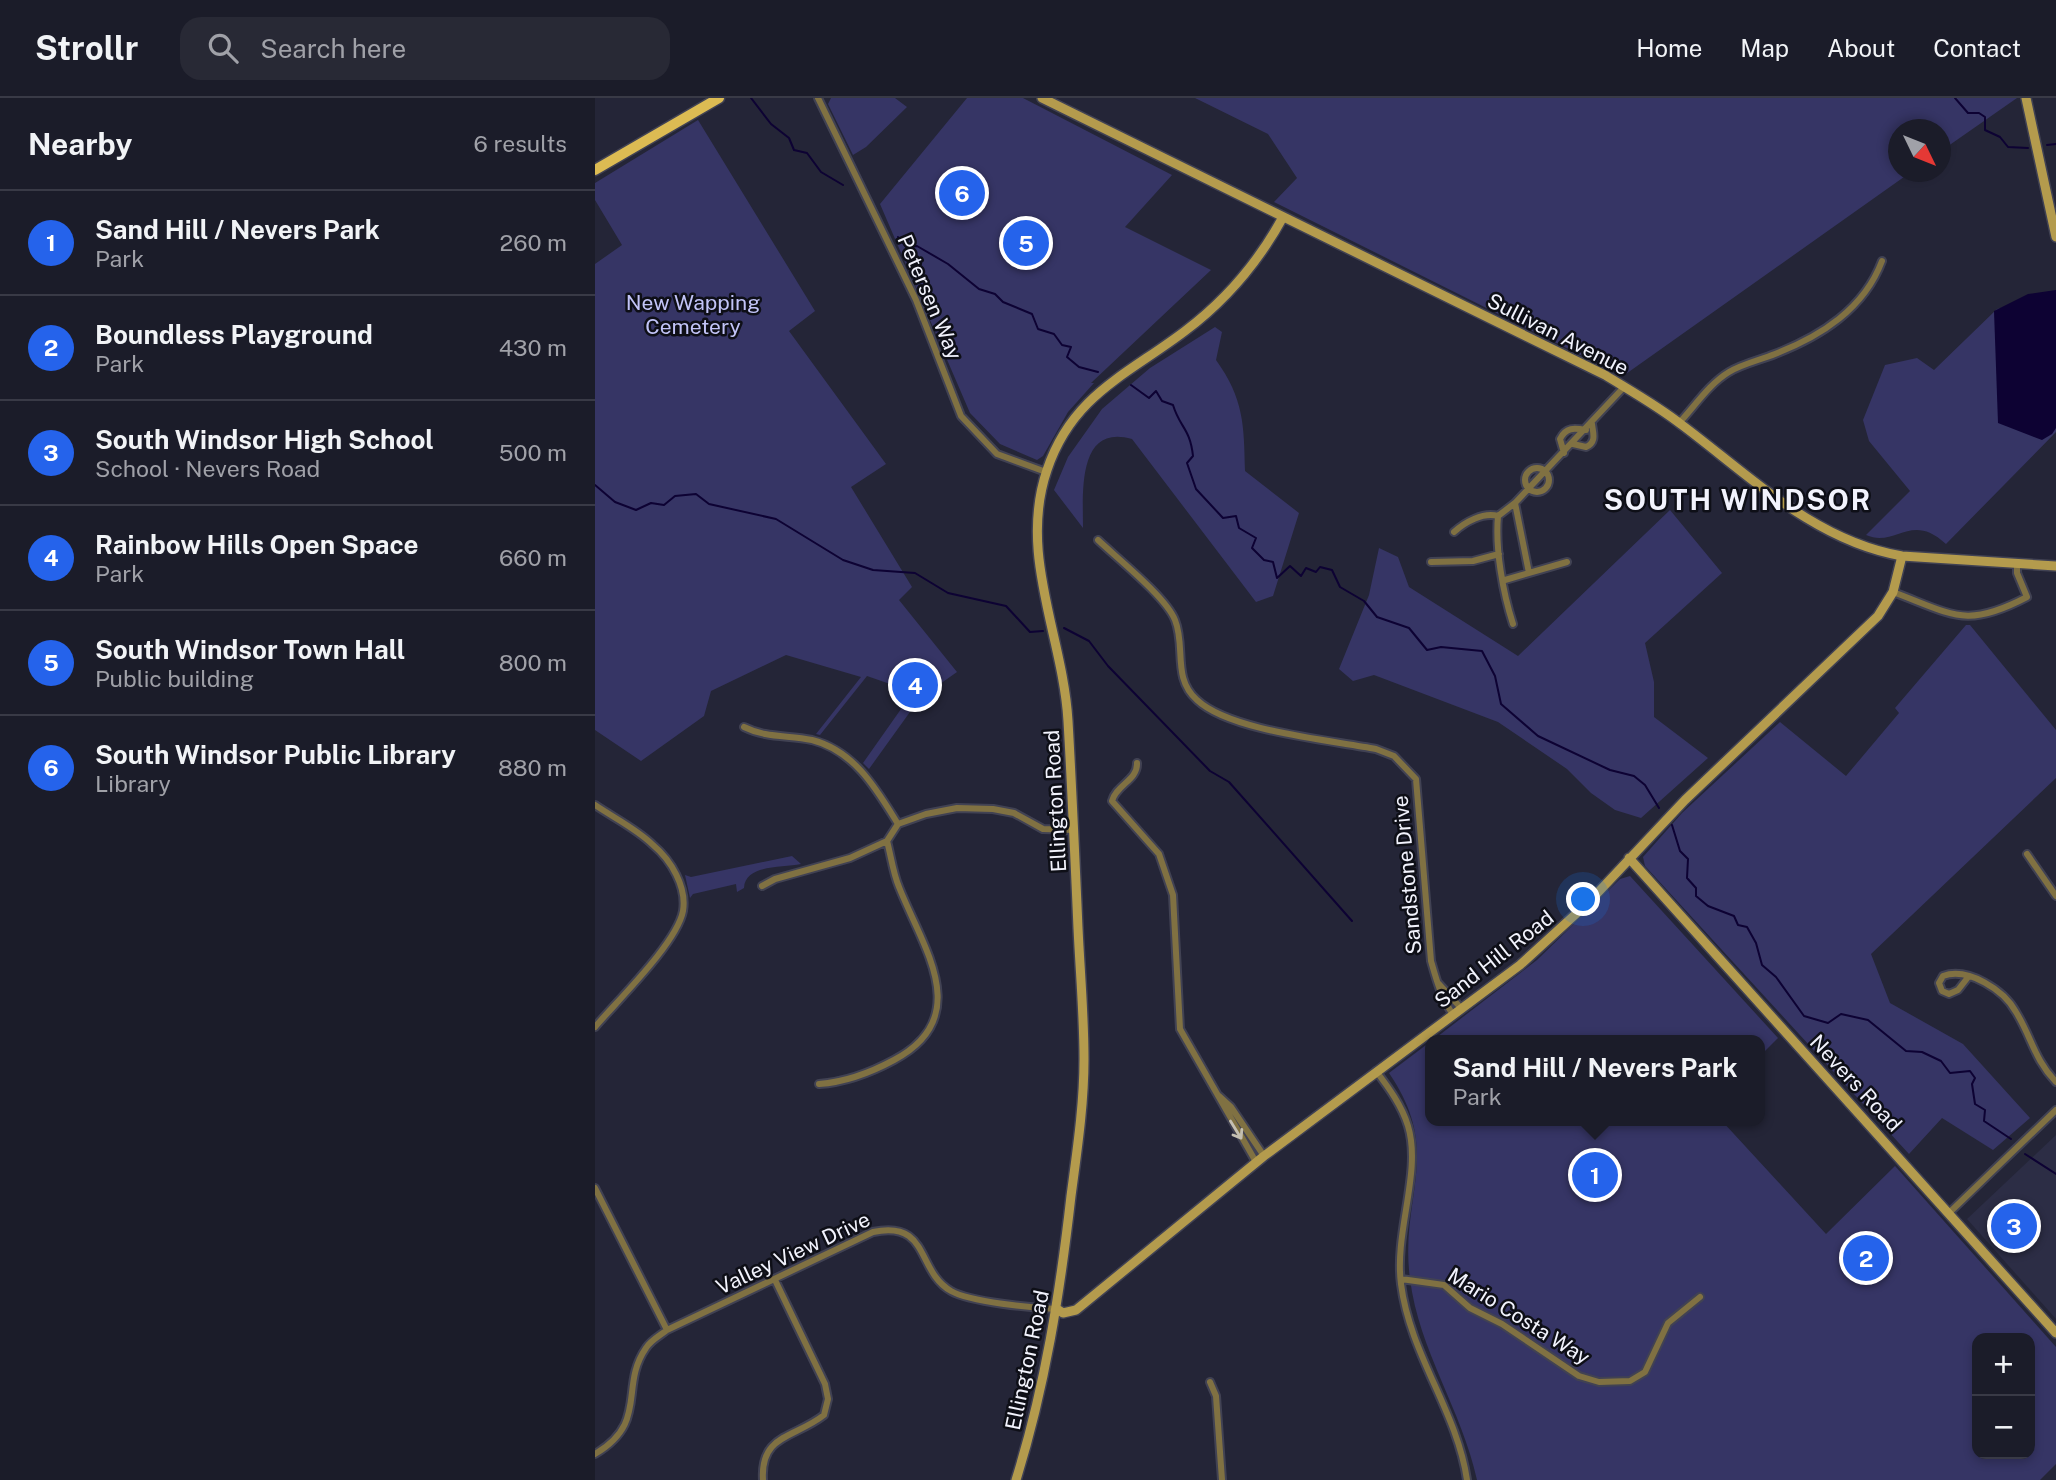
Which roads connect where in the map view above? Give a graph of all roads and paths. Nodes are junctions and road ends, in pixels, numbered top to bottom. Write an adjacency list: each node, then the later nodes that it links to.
1 (719, 98): 5 (main road)
2 (818, 98): 16 (street, Petersen Way)
3 (1042, 98): 6 (main road, Sullivan Avenue)
4 (2026, 98): 7 (main road)
5 (595, 170)
6 (1283, 217): 9 (main road, Sullivan Avenue); 16 (main road, Ellington Road)
7 (2056, 237)
8 (1882, 261): 10 (street)
9 (1624, 387): 10 (main road, Sullivan Avenue); 11 (street)
10 (1679, 423): 23 (main road, Sullivan Avenue)
11 (1592, 424): 12 (street); 13 (street)
12 (1586, 430): 13 (street); 14 (street)
13 (1573, 444): 14 (street)
14 (1563, 453): 15 (street)
15 (1547, 471): 17 (street); 17 (street); 17 (street)
16 (1046, 472): 36 (main road, Ellington Road)
17 (1528, 490): 18 (street)
18 (1515, 503): 19 (street); 28 (street)
19 (1498, 516): 20 (street); 22 (street)
20 (1454, 532)
21 (1098, 540): 43 (street, Sandstone Drive)
22 (1499, 554): 24 (street); 29 (street)
23 (1902, 556): 26 (main road, Sullivan Avenue); 30 (main road, Sand Hill Road)
24 (1431, 562)
25 (1567, 562): 28 (street)
26 (2017, 564): 27 (main road, Sullivan Avenue); 30 (street)
27 (2056, 566)
28 (1529, 573): 29 (street)
29 (1505, 580): 31 (street)
30 (1893, 592): 39 (main road, Sand Hill Road)
31 (1513, 624)
32 (744, 727): 35 (street)
33 (1137, 763): 50 (street)
34 (595, 805): 46 (street)
35 (898, 824): 36 (street); 37 (street)
36 (1073, 830): 59 (main road, Ellington Road)
37 (887, 841): 40 (street); 49 (street)
38 (2027, 854): 41 (street)
39 (1629, 858): 44 (main road, Sand Hill Road); 55 (main road, Nevers Road)
40 (762, 886)
41 (2056, 896)
42 (1969, 976): 42 (street); 48 (street)
43 (1438, 983): 44 (street, Sandstone Drive); 45 (street, Sandstone Drive)
44 (1461, 1008): 45 (main road, Sand Hill Road)
45 (1453, 1014): 47 (main road, Sand Hill Road)
46 (595, 1027)
47 (1376, 1071): 52 (main road, Sand Hill Road); 56 (street)
48 (2056, 1082)
49 (819, 1084)
50 (1219, 1095): 52 (street); 53 (street, one-way to 53)
51 (2056, 1111): 55 (street)
52 (1264, 1156): 53 (main road, Sand Hill Road)
53 (1256, 1162): 59 (main road, Sand Hill Road)
54 (595, 1188): 60 (street)
55 (1950, 1212): 61 (main road, Nevers Road)
56 (1401, 1279): 58 (street, Mario Costa Way); 67 (street)
57 (775, 1280): 59 (street, Valley View Drive); 60 (street, Valley View Drive); 64 (street)
58 (1700, 1297)
59 (1057, 1309): 65 (main road, Ellington Road)
60 (667, 1330): 63 (street, Valley View Drive)
61 (2056, 1333)
62 (1210, 1382): 66 (street)
63 (595, 1454)
64 (763, 1480)
65 (1016, 1480)
66 (1222, 1480)
67 (1467, 1480)

